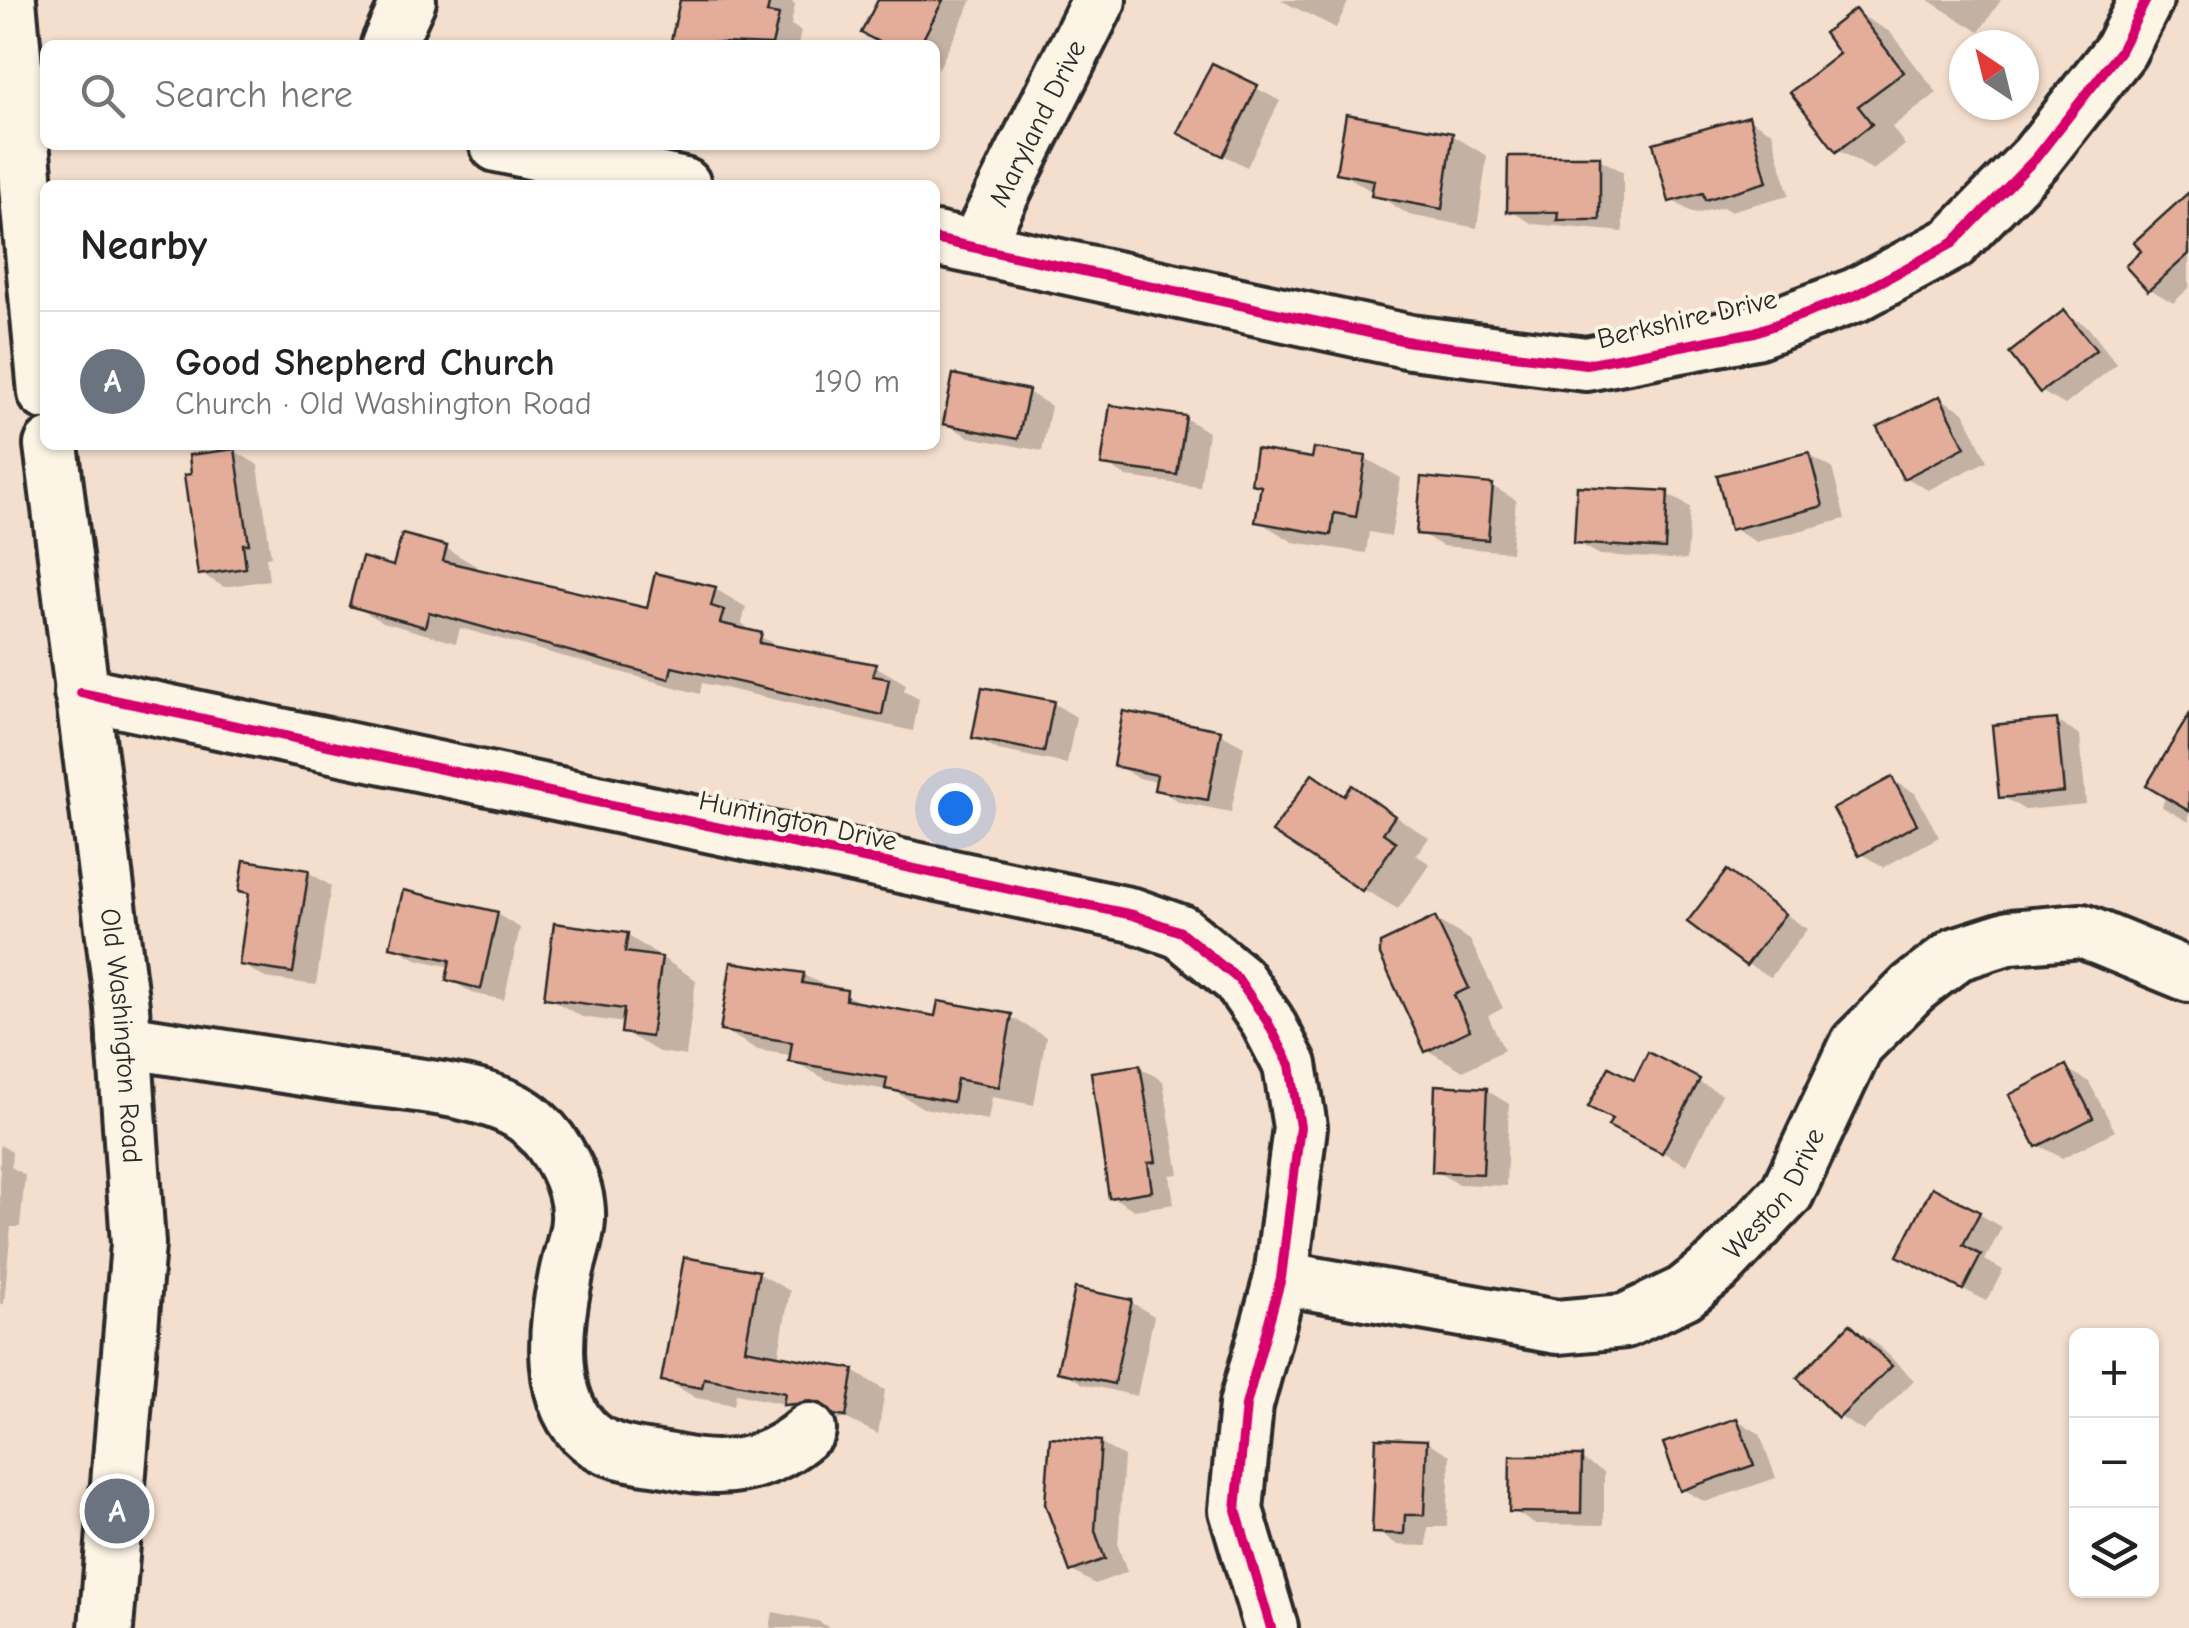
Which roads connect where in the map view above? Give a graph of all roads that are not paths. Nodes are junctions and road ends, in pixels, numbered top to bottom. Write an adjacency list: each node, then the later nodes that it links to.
1 (409, 0): 5 (street)
2 (1098, 0): 8 (street, Maryland Drive)
3 (2146, 0): 8 (street, Berkshire Drive)
4 (22, 29): 9 (street)
5 (390, 40)
6 (520, 150): 7 (street)
7 (661, 180)
8 (956, 243)
9 (11, 298): 10 (street)
10 (40, 379)
11 (52, 450): 12 (street, Old Washington Road)
12 (81, 694): 14 (street, Old Washington Road); 15 (street, Huntington Drive)
13 (2189, 975): 15 (street, Weston Drive)
14 (124, 1041): 16 (street); 17 (street, Old Washington Road)
15 (1281, 1278): 18 (street, Huntington Drive)
16 (808, 1430)
17 (106, 1628)
18 (1272, 1628)

